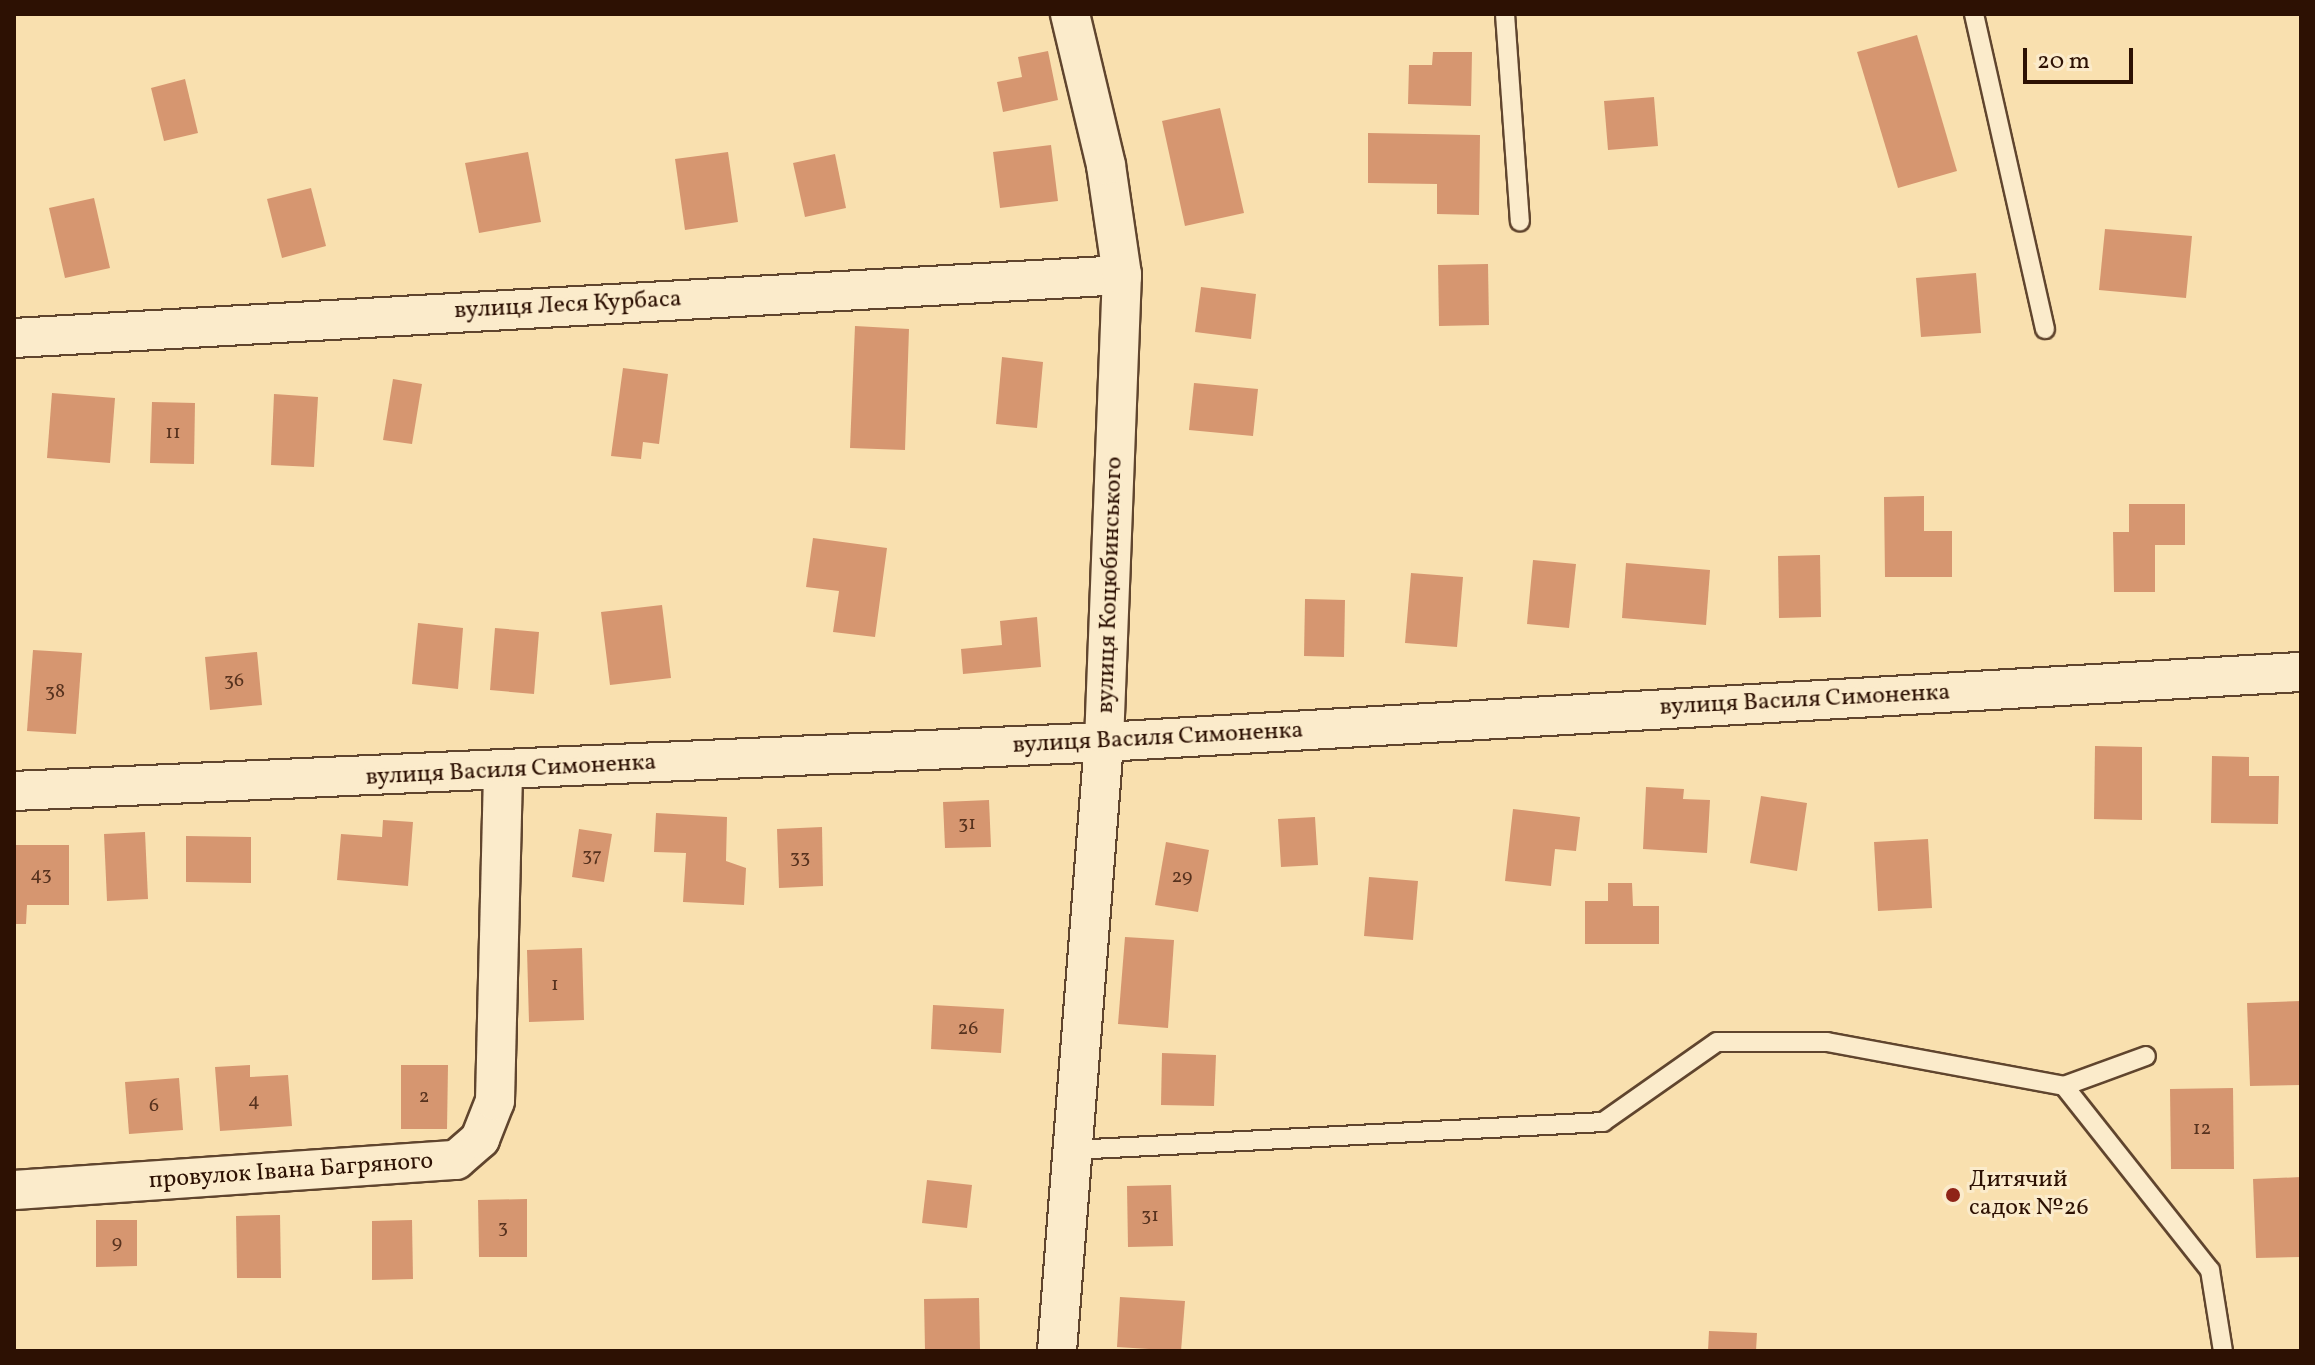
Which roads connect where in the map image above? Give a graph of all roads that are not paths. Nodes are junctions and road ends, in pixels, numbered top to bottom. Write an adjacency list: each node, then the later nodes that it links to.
1 (1070, 14): 5 (street, вулиця Коцюбинського)
2 (1505, 14): 4 (lane)
3 (1974, 14): 6 (lane)
4 (1520, 221)
5 (1122, 275): 7 (street, вулиця Леся Курбаса); 9 (street, вулиця Коцюбинського)
6 (2045, 329)
7 (14, 338)
8 (2301, 672): 9 (street, вулиця Василя Симоненка)
9 (1104, 742): 10 (street, вулиця Василя Симоненка); 14 (street, вулиця Коцюбинського)
10 (503, 773): 11 (street, вулиця Василя Симоненка); 15 (street, провулок Івана Багряного)
11 (14, 791)
12 (2146, 1056): 13 (lane)
13 (2064, 1086): 14 (lane); 17 (lane)
14 (1073, 1150): 16 (street, вулиця Коцюбинського)
15 (14, 1190)
16 (1057, 1351)
17 (2223, 1351)

